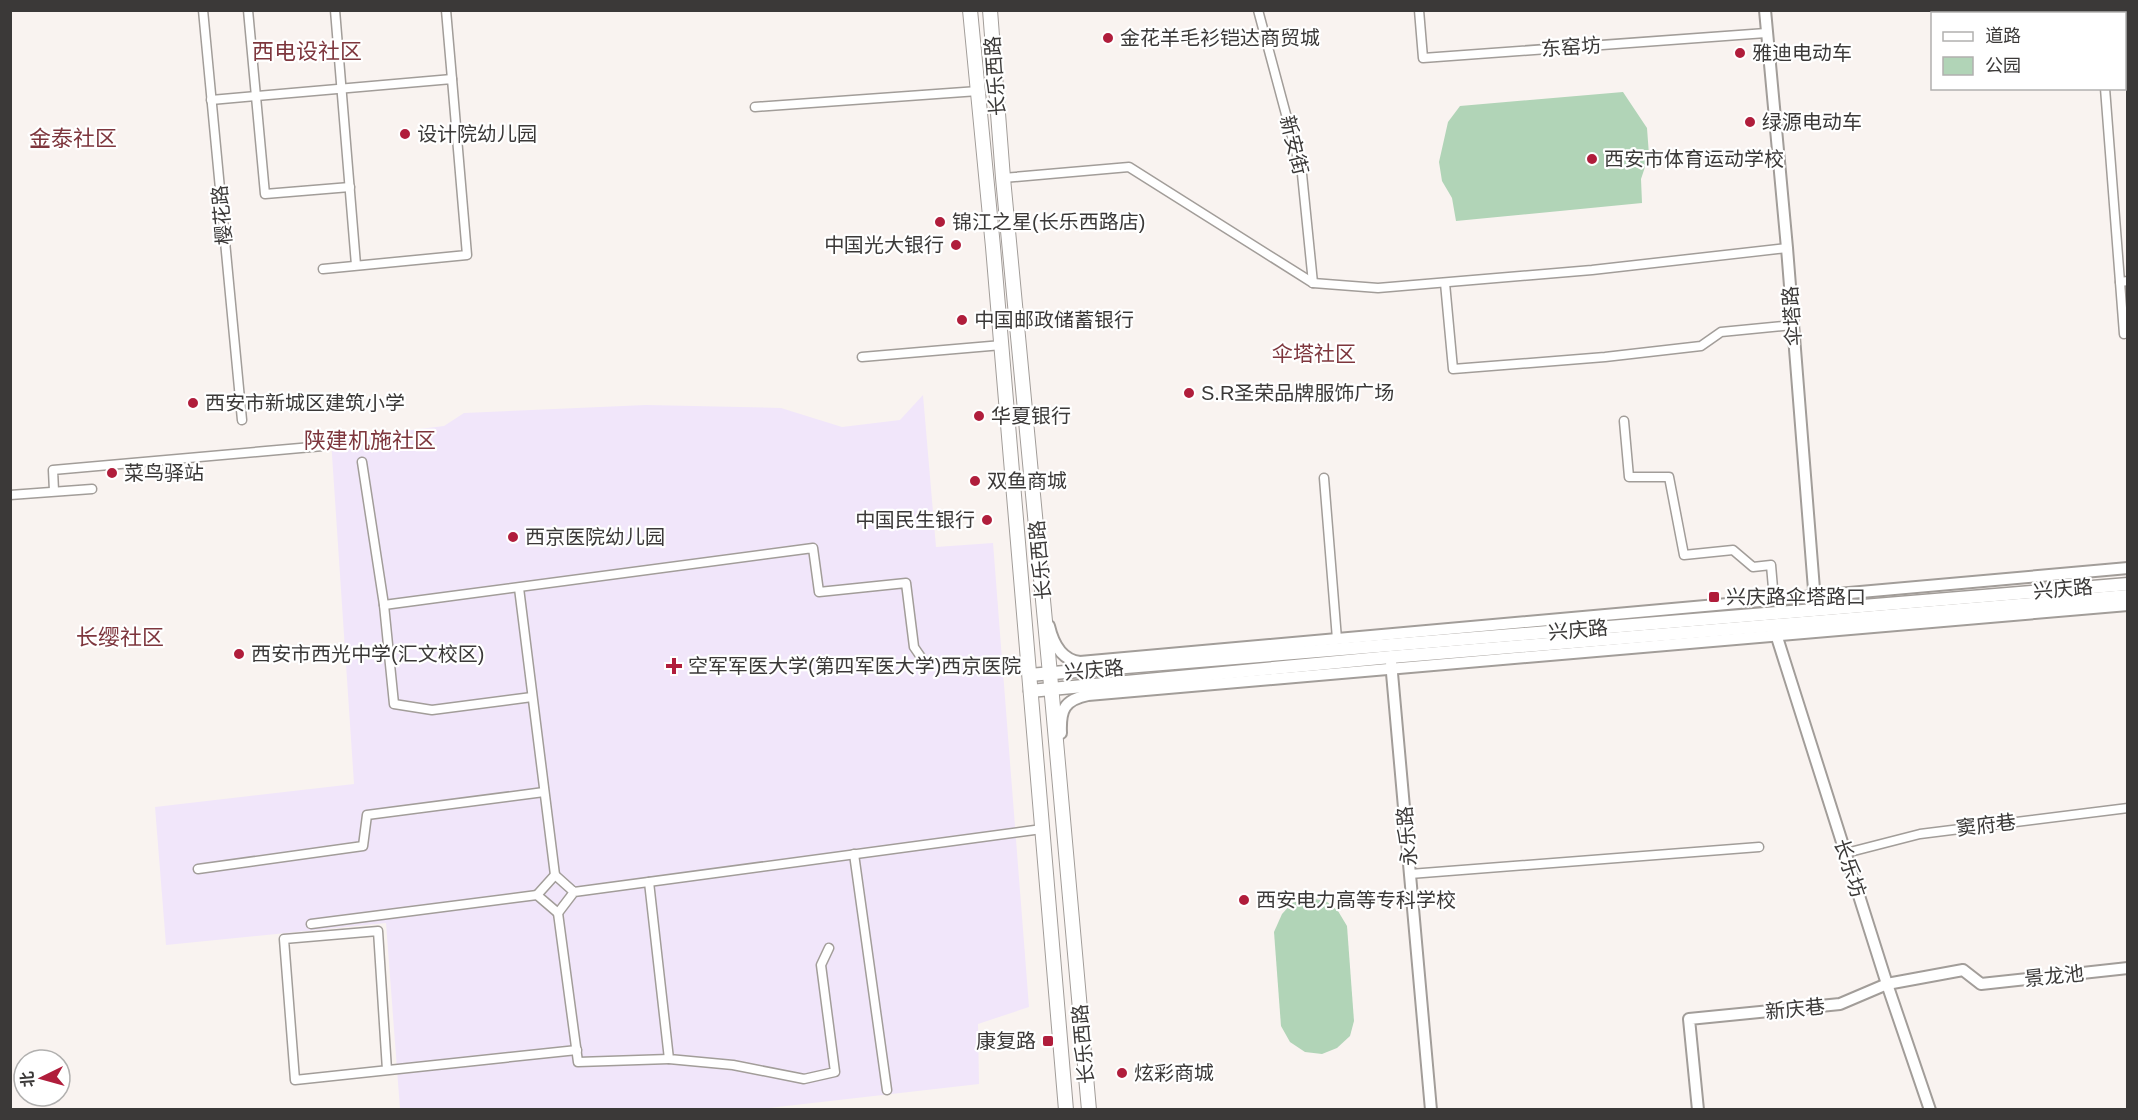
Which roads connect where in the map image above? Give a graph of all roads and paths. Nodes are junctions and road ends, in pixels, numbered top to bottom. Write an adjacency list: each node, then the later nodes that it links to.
1 (203, 10): 16 (street, 樱花路)
2 (248, 10): 15 (street)
3 (335, 10): 12 (street)
4 (446, 10): 11 (street)
5 (970, 10): 14 (main road, 长乐西路)
6 (990, 10): 18 (main road, 长乐西路)
7 (1258, 10): 24 (street, 新安街)
8 (1419, 10): 10 (street, 东窑坊)
9 (1765, 10): 10 (street, 伞塔路)
10 (1766, 33): 20 (street, 伞塔路)
11 (452, 79): 12 (street); 21 (street)
12 (342, 88): 15 (street); 19 (street)
13 (2104, 90): 23 (street)
14 (978, 91): 17 (street); 28 (main road, 长乐西路)
15 (256, 96): 16 (street); 19 (street)
16 (211, 100): 30 (street, 樱花路)
17 (755, 107)
18 (1003, 178): 24 (street); 46 (main road, 长乐西路)
19 (350, 187): 21 (street)
20 (1787, 248): 25 (street); 26 (street, 伞塔路)
21 (356, 265): 22 (street)
22 (323, 269)
23 (2124, 281): 27 (street)
24 (1313, 283): 25 (street)
25 (1445, 283): 26 (street)
26 (1793, 325): 41 (street, 伞塔路)
27 (2124, 334)
28 (1002, 345): 29 (street); 53 (main road, 长乐西路)
29 (862, 357)
30 (242, 420)
31 (1624, 421): 43 (street)
32 (323, 446): 36 (street)
33 (362, 462): 44 (street)
34 (1324, 478): 49 (street)
35 (92, 489): 36 (street)
36 (54, 492): 37 (street)
37 (10, 495)
38 (2127, 568): 41 (street)
39 (2127, 584): 47 (main road, 兴庆路)
40 (519, 588): 44 (street); 51 (street); 58 (street)
41 (1814, 596): 43 (street); 47 (street, 伞塔路)
42 (2127, 596): 47 (main road, 兴庆路)
43 (1774, 600): 50 (street)
44 (384, 605): 58 (street)
45 (2127, 605): 48 (street)
46 (1044, 610): 49 (street); 52 (main road, 长乐西路)
47 (1816, 616): 48 (main road, 兴庆路); 50 (main road, 兴庆路)
48 (1775, 630): 50 (main road, 兴庆路); 64 (street, 长乐坊)
49 (1336, 639): 50 (street)
50 (1390, 652): 52 (main road, 兴庆路); 54 (main road, 兴庆路); 57 (street); 67 (street, 永乐路)
51 (925, 663)
52 (1050, 674): 53 (main road, 兴庆路); 55 (main road, 长乐西路)
53 (1029, 675): 56 (main road, 长乐西路)
54 (1101, 684): 55 (main road, 兴庆路); 57 (main road)
55 (1051, 689): 56 (main road, 兴庆路); 59 (main road, 长乐西路)
56 (1030, 691): 62 (main road, 长乐西路)
57 (1124, 692): 59 (street)
58 (532, 697): 60 (street)
59 (1059, 771): 83 (main road, 长乐西路)
60 (544, 792): 66 (street); 68 (street)
61 (2127, 808): 64 (street, 窦府巷)
62 (1042, 829): 65 (street); 82 (main road, 长乐西路)
63 (1759, 847): 67 (street)
64 (1846, 853): 76 (street, 长乐坊)
65 (854, 854): 69 (street); 81 (street)
66 (198, 869)
67 (1410, 874): 84 (street, 永乐路)
68 (555, 875): 70 (street); 71 (street)
69 (649, 882): 70 (street); 79 (street)
70 (574, 892): 72 (street)
71 (537, 895): 72 (street); 73 (street)
72 (558, 913): 78 (street)
73 (311, 924)
74 (829, 948): 79 (street)
75 (2127, 968): 77 (street, 景龙池)
76 (1887, 984): 77 (street, 新庆巷); 85 (street, 新庆巷); 86 (street, 长乐坊)
77 (1982, 984)
78 (577, 1050): 79 (street); 80 (street)
79 (669, 1059)
80 (387, 1070): 80 (street)
81 (887, 1090)
82 (1066, 1110)
83 (1089, 1110)
84 (1431, 1110)
85 (1698, 1110)
86 (1930, 1110)

